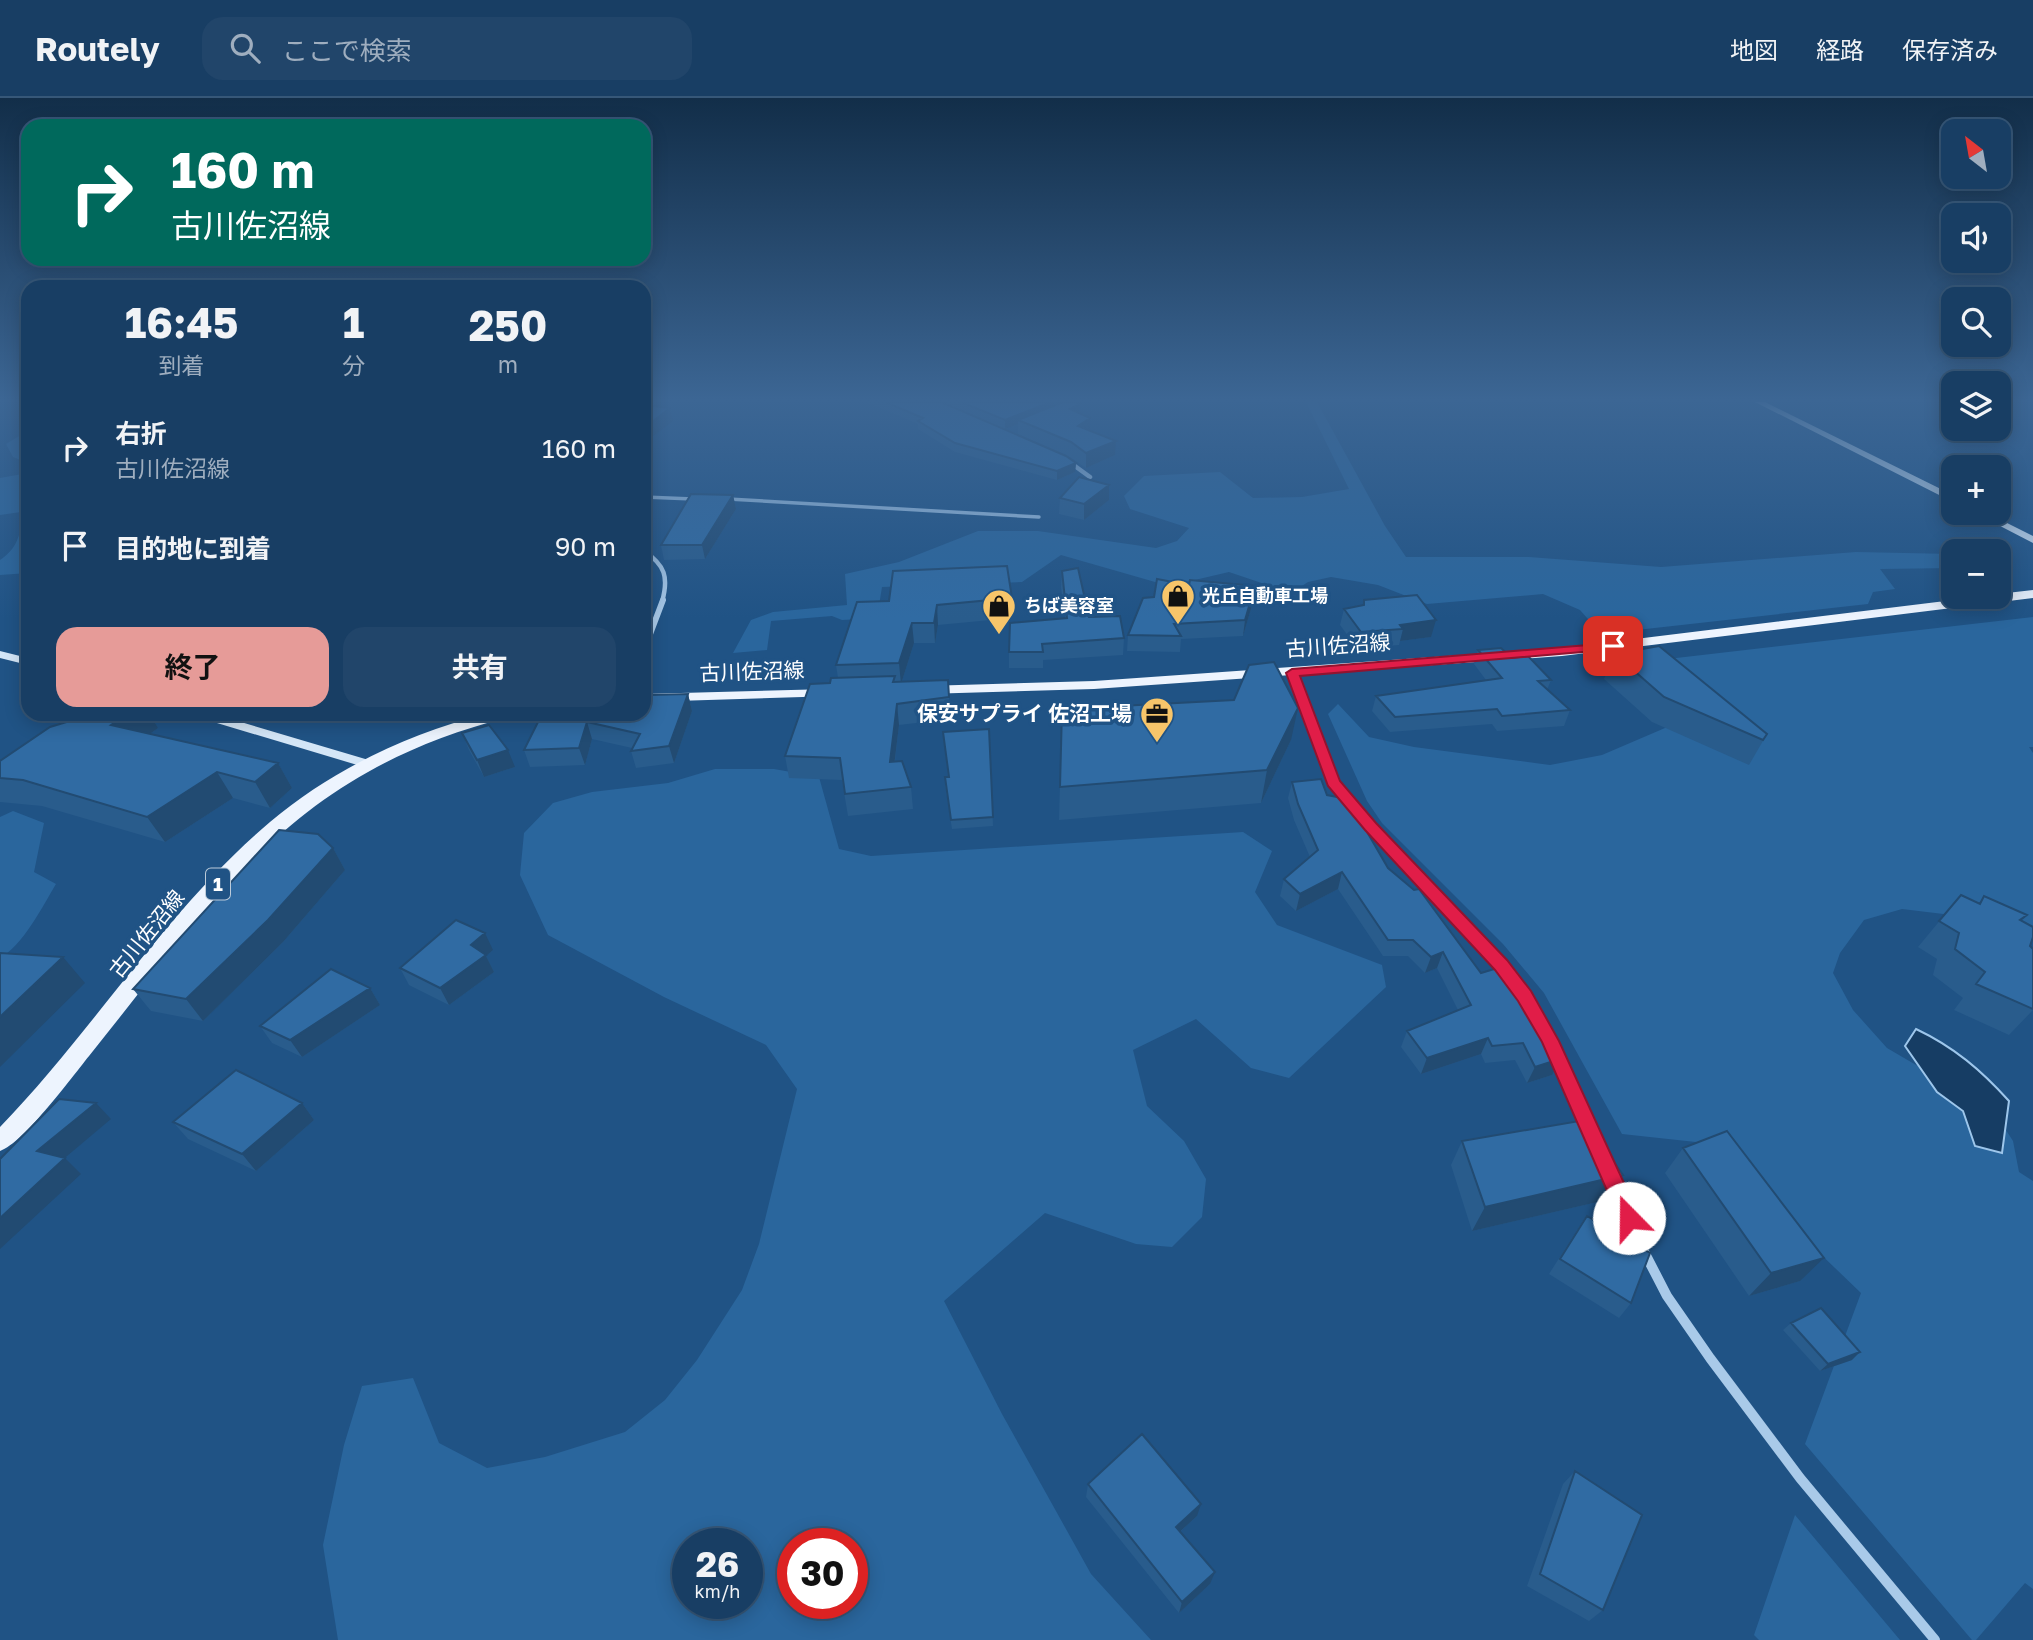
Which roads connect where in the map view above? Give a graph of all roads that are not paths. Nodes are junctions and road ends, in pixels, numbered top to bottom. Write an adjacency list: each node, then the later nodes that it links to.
1 (1085, 474): 3 (street)
2 (1903, 474): 4 (street)
3 (1090, 477)
4 (1941, 493)
5 (651, 497): 6 (lane)
6 (699, 499)
7 (727, 499): 8 (lane)
8 (1039, 517)
9 (2004, 525): 10 (street)
10 (2033, 540)
11 (651, 556): 13 (street)
12 (2033, 594): 16 (main road, 古川佐沼線)
13 (651, 630)
14 (0, 654): 15 (street)
15 (21, 660)
16 (1292, 673): 17 (main road, 古川佐沼線); 23 (street)
17 (903, 691)
18 (849, 692): 19 (main road, 古川佐沼線)
19 (651, 698)
20 (224, 721): 22 (street)
21 (472, 721): 22 (main road, 古川佐沼線 / 1)
22 (368, 764): 24 (main road, 古川佐沼線 / 1)
23 (1596, 1140)
24 (0, 1142)
25 (1607, 1166): 26 (street)
26 (1935, 1640)

